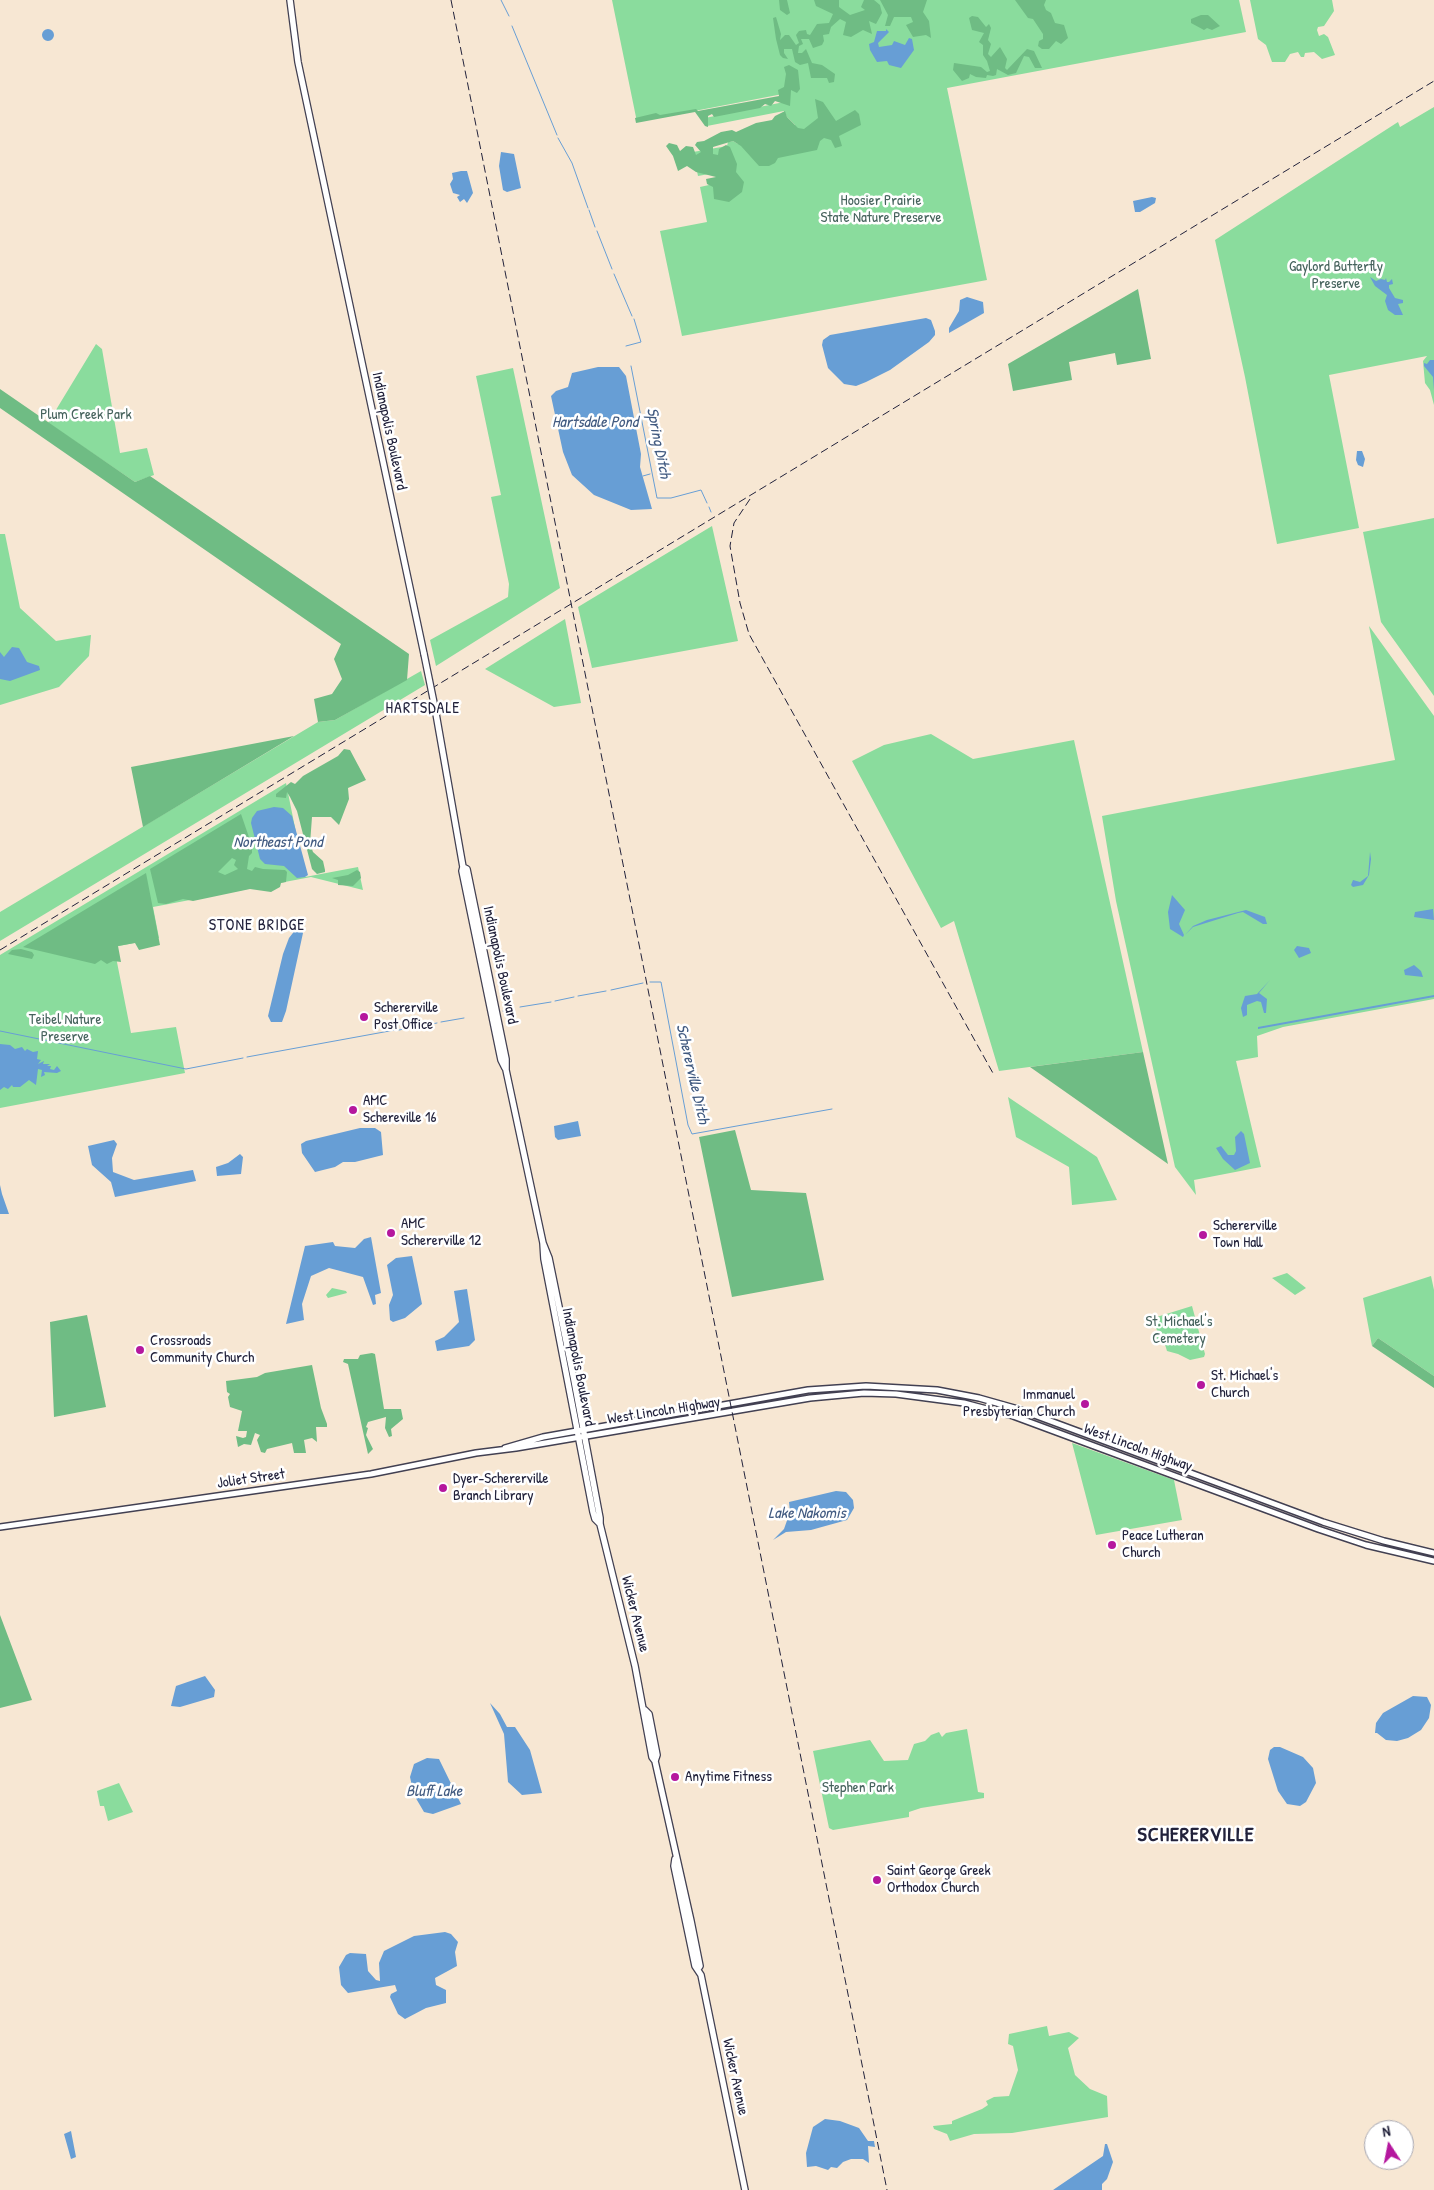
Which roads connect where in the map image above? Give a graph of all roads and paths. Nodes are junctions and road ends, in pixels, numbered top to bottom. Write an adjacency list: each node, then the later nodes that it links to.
1 (290, 0): 2 (highway, Indianapolis Boulevard, bridge)
2 (581, 1434): 3 (main road, West Lincoln Highway); 4 (highway, Wicker Avenue); 5 (highway, Wicker Avenue); 8 (main road, West Lincoln Highway); 9 (main road, West Lincoln Highway)
3 (504, 1448): 7 (main road, Joliet Street)
4 (589, 1492): 5 (highway); 6 (highway, Wicker Avenue)
5 (598, 1505): 6 (highway, Wicker Avenue)
6 (600, 1524): 10 (highway, Wicker Avenue)
7 (0, 1527)
8 (1434, 1553)
9 (1434, 1561)
10 (745, 2190)

